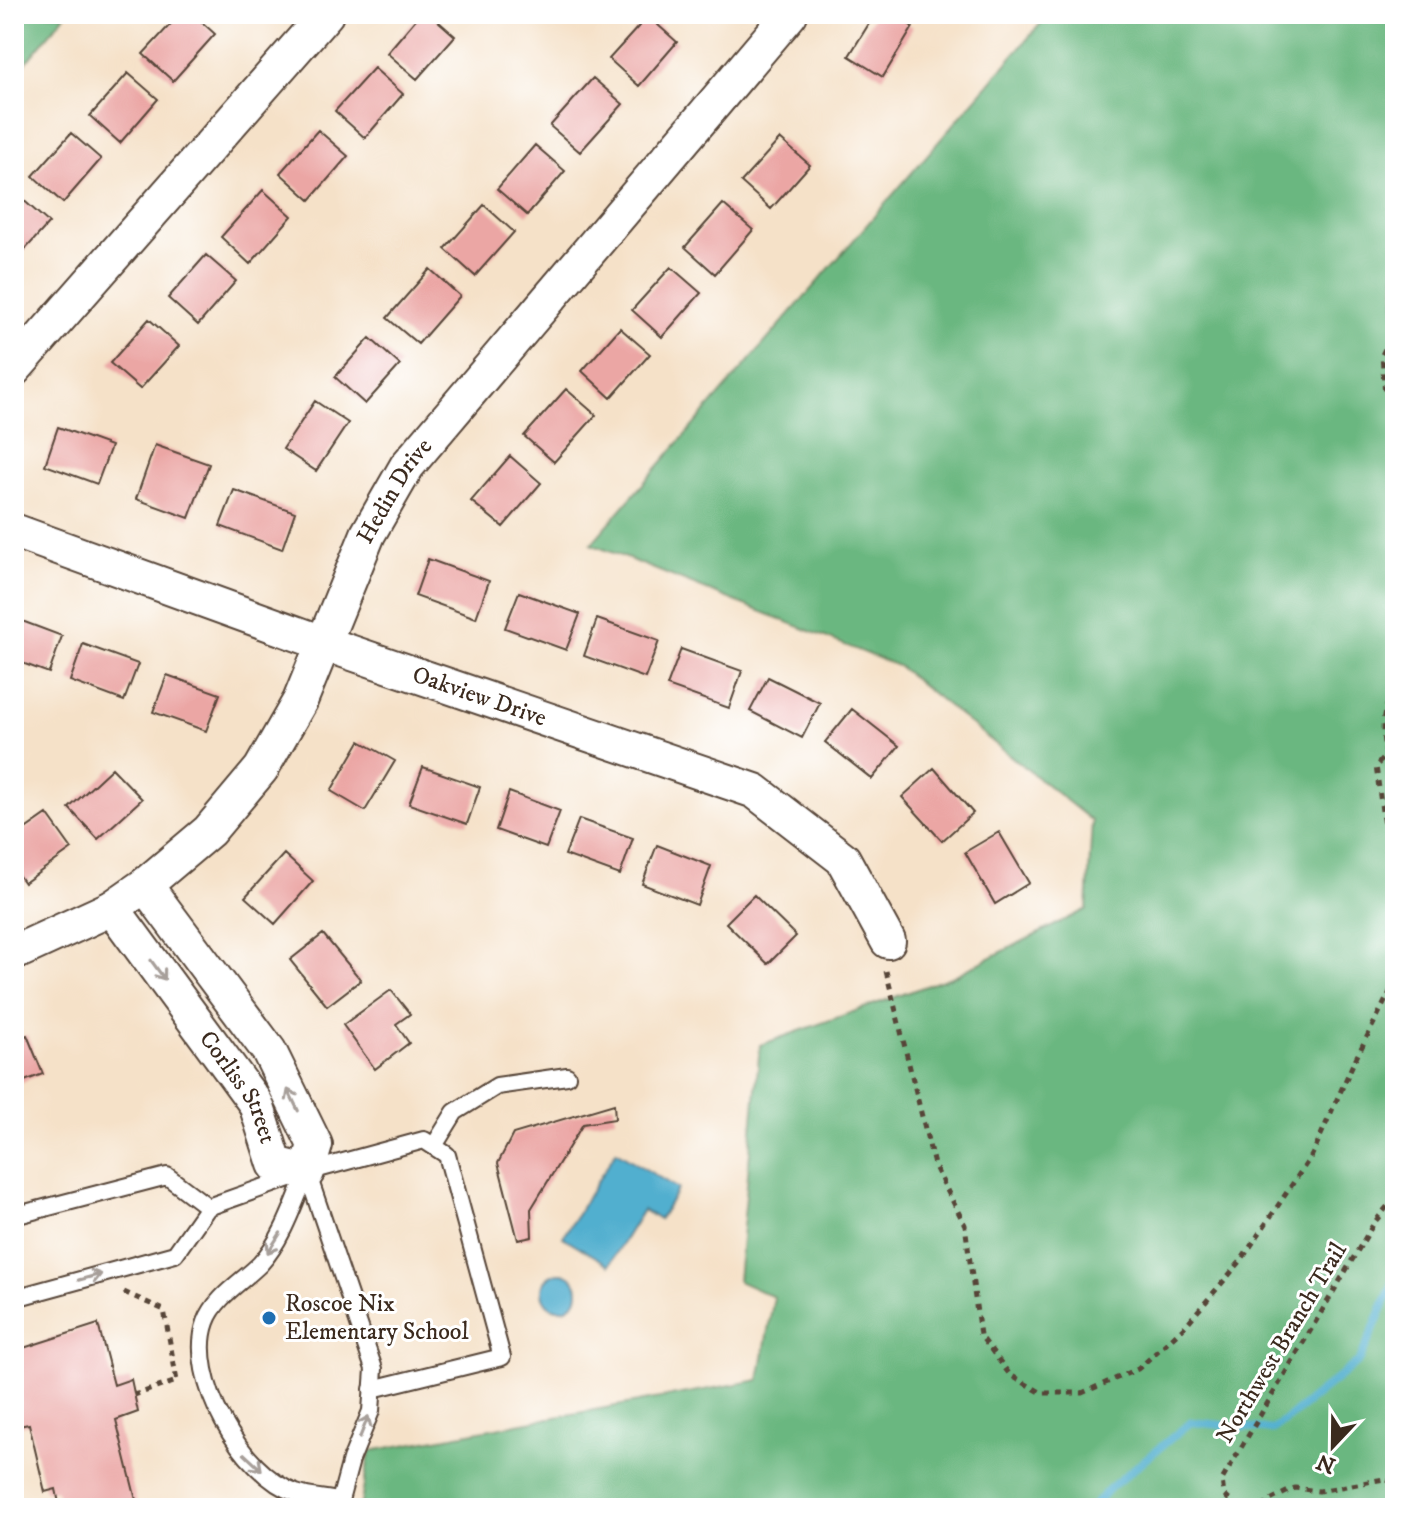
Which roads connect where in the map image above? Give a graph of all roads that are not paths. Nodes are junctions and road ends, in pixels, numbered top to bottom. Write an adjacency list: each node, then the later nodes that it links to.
1 (326, 14): 3 (street)
2 (790, 14): 5 (street, Hedin Drive)
3 (14, 369)
4 (14, 531): 5 (street, Oakview Drive)
5 (323, 643): 6 (street, Hedin Drive); 8 (street, Oakview Drive)
6 (145, 885): 7 (street, Hedin Drive); 10 (street, Corliss Street)
7 (112, 908): 9 (street, Hedin Drive); 10 (street, Corliss Street, one-way to 10)
8 (888, 941)
9 (14, 953)
10 (254, 1066): 13 (street, Corliss Street)
11 (567, 1076): 12 (lane)
12 (434, 1146): 13 (lane); 17 (lane)
13 (307, 1172): 14 (lane); 17 (lane); 18 (lane, one-way to 18)
14 (208, 1207): 15 (lane); 16 (lane, one-way to 14)
15 (14, 1216)
16 (14, 1295)
17 (372, 1389): 18 (lane, one-way to 17)
18 (338, 1504)

